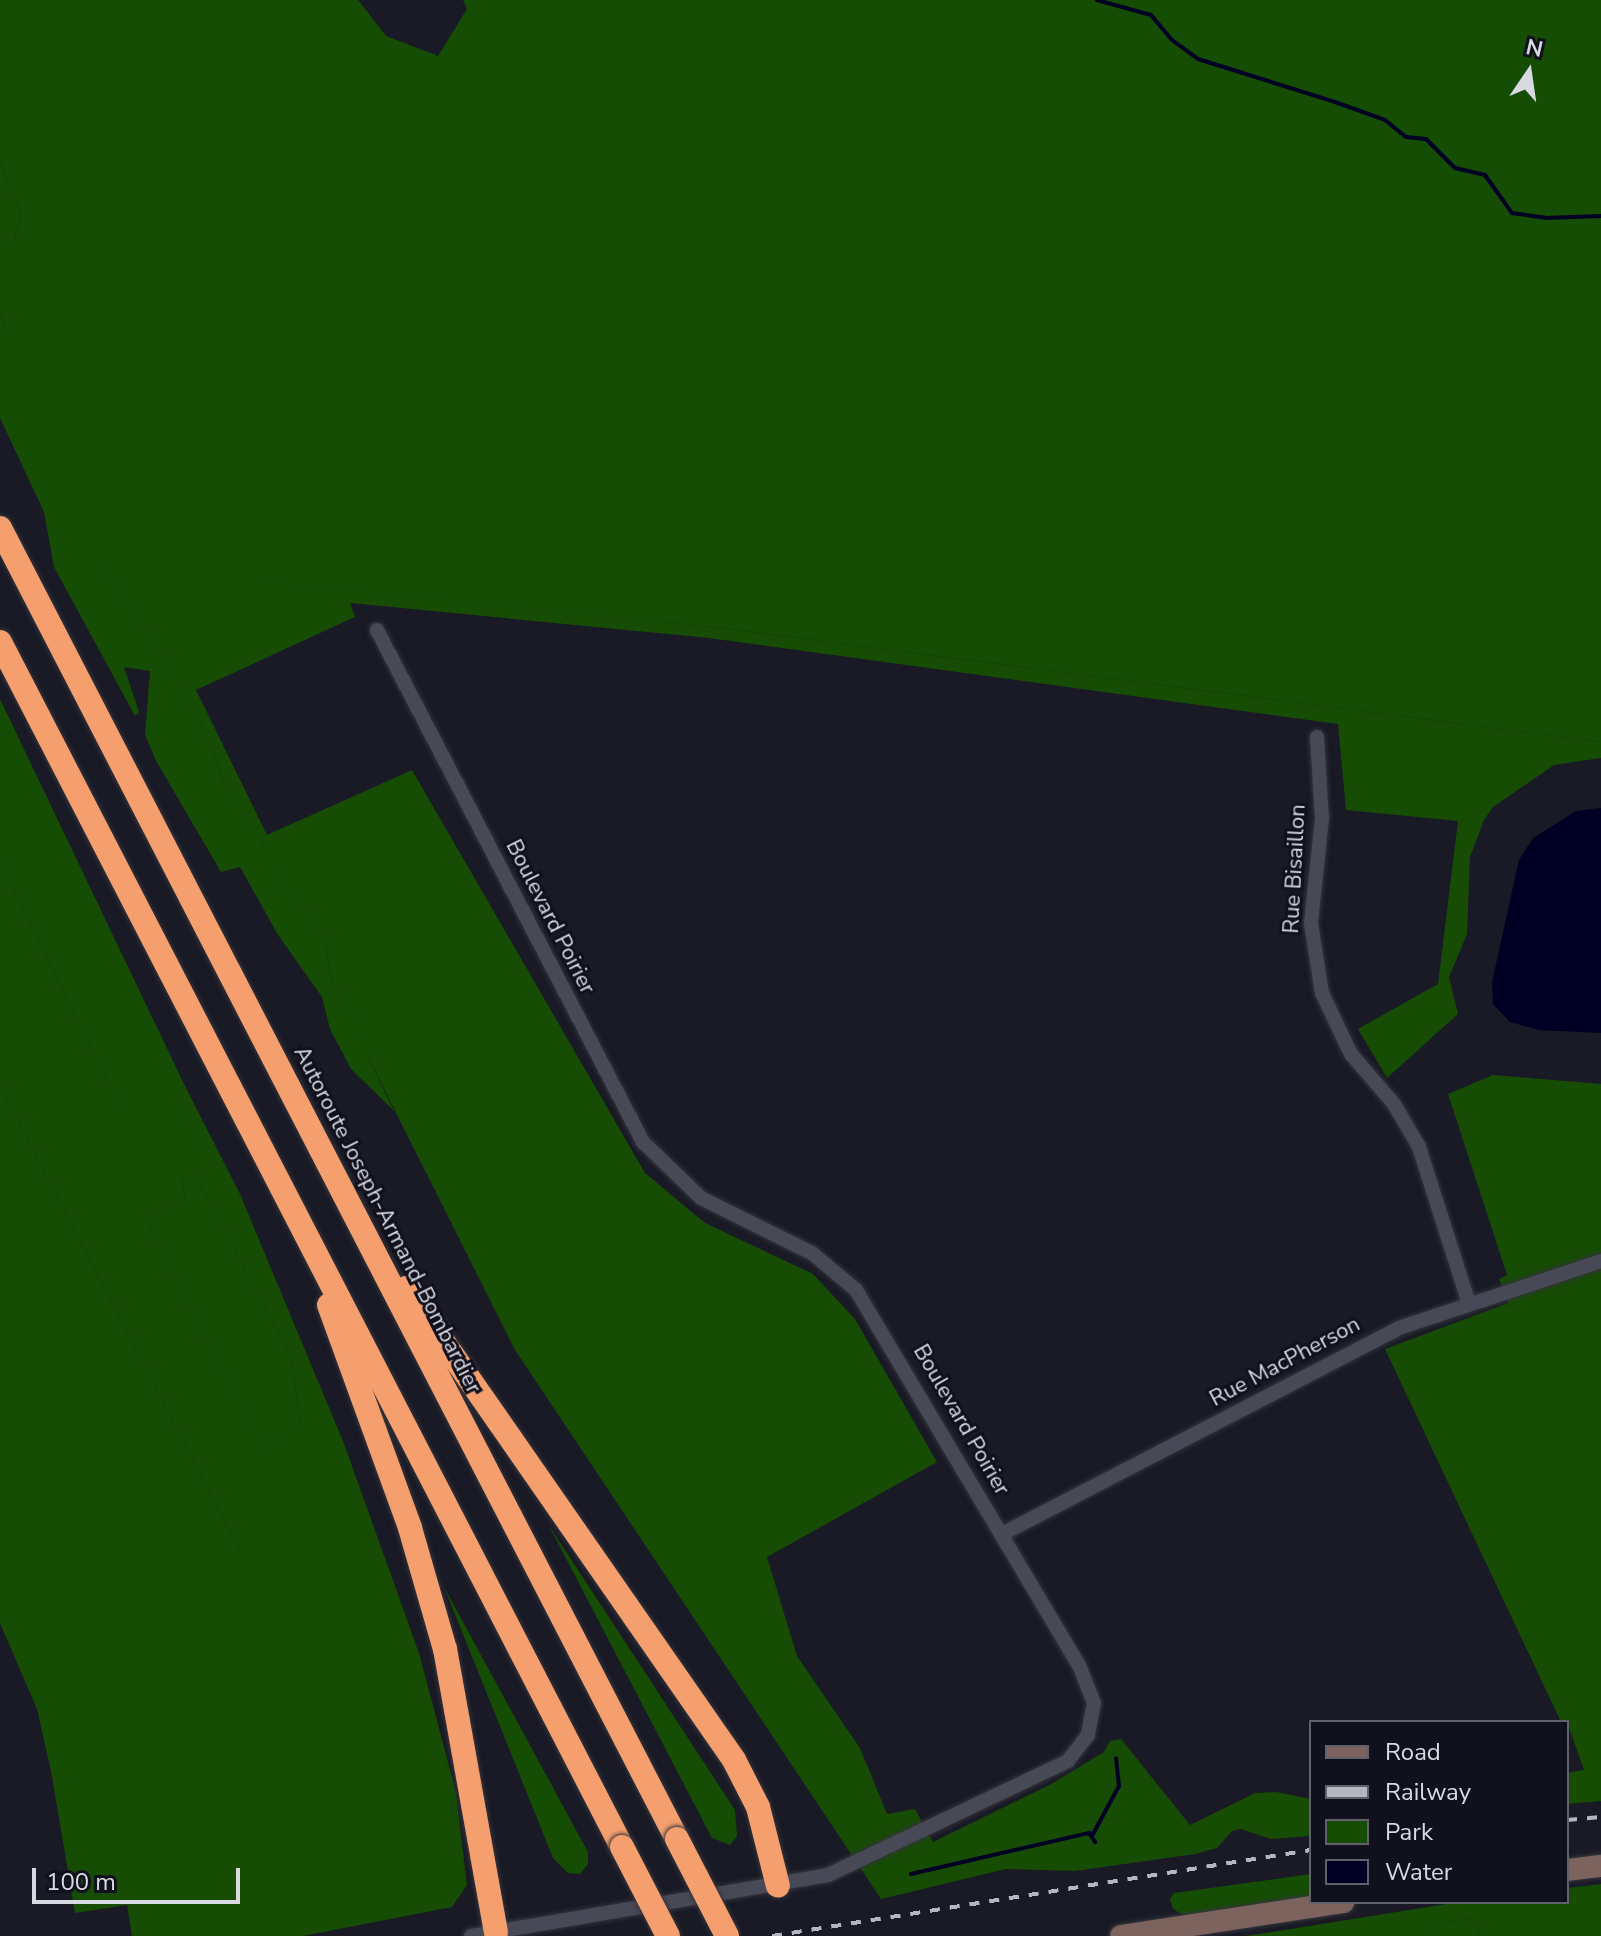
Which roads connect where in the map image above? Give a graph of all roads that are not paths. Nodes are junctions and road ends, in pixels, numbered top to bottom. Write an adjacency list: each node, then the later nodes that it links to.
1 (0, 528): 6 (highway, Autoroute Joseph-Armand-Bombardier)
2 (377, 630): 9 (street, Boulevard Poirier)
3 (0, 642): 5 (highway)
4 (1317, 737): 8 (street, Rue Bisaillon)
5 (299, 1219): 14 (highway); 16 (highway, bridge)
6 (363, 1230): 12 (highway); 17 (highway, Autoroute Joseph-Armand-Bombardier, bridge)
7 (1601, 1261): 8 (street, Rue MacPherson)
8 (1468, 1301): 9 (street, Rue MacPherson)
9 (1002, 1534): 12 (street, Boulevard Poirier)
10 (1601, 1866): 11 (street)
11 (1569, 1870)
12 (778, 1886): 14 (street, Boulevard Poirier)
13 (1330, 1904): 18 (street)
14 (496, 1932): 15 (street, Boulevard Poirier)
15 (471, 1936)
16 (668, 1936)
17 (727, 1936)
18 (1121, 1936)

